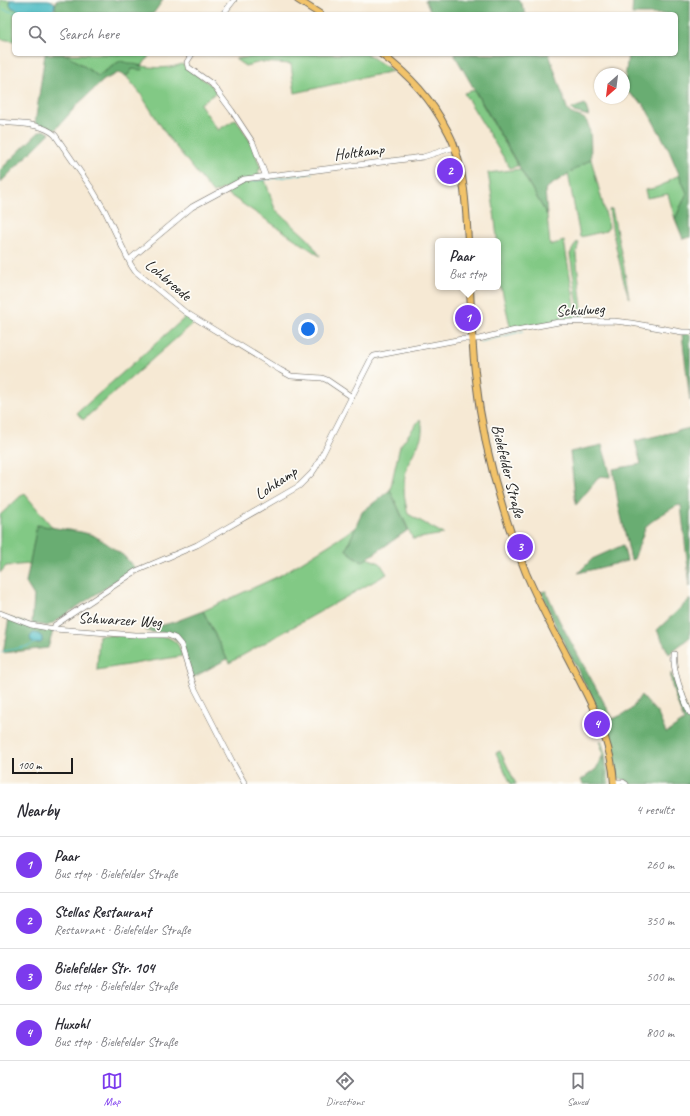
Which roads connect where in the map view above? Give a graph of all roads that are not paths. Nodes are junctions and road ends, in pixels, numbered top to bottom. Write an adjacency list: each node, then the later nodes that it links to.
1 (234, 0): 3 (street)
2 (298, 0): 4 (main road)
3 (225, 12)
4 (317, 12)
5 (191, 56): 9 (street)
6 (384, 56): 8 (main road)
7 (0, 122): 11 (street, Lohbreede)
8 (455, 147): 9 (street, Holtkamp); 10 (main road)
9 (266, 177): 11 (street, Holtkamp)
10 (468, 238)
11 (129, 260): 15 (street, Lohbreede)
12 (470, 290): 14 (main road, Bielefelder Straße)
13 (690, 332): 14 (street, Schulweg)
14 (472, 339): 15 (street, Lohkamp); 20 (main road, Bielefelder Straße)
15 (352, 397): 17 (street, Lohkamp)
16 (0, 613): 17 (street, Schwarzer Weg)
17 (54, 629): 21 (street, Schwarzer Weg)
18 (674, 654): 19 (street)
19 (690, 713)
20 (614, 783): 22 (street)
21 (245, 784)
22 (626, 784)

